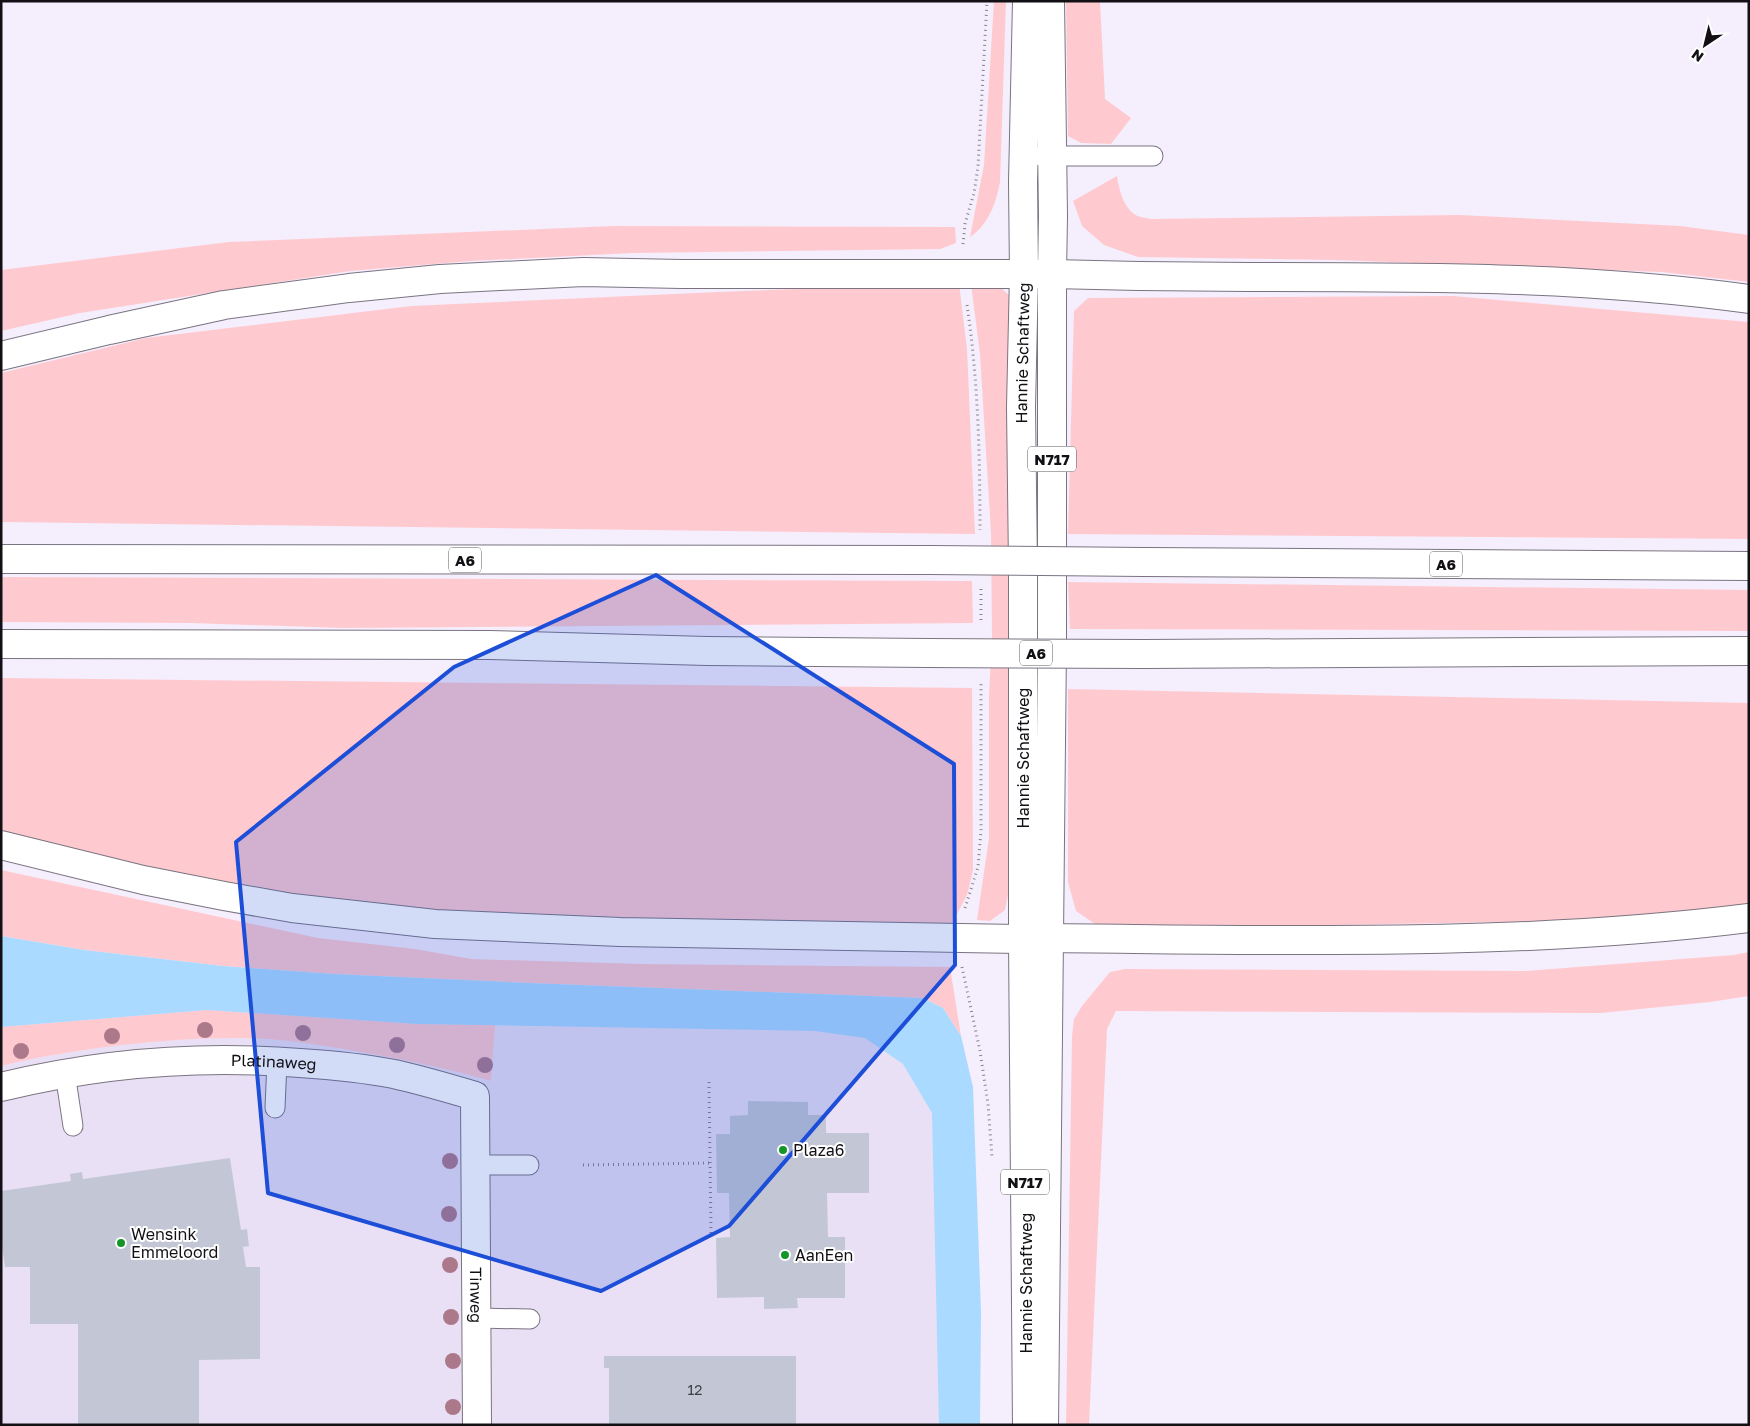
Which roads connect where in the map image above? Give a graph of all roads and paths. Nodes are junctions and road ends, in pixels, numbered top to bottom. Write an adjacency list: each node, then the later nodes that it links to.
1 (987, 1): 7 (path)
2 (1027, 1): 4 (main road, Hannie Schaftweg / N717)
3 (1050, 1): 5 (main road, Hannie Schaftweg / N717)
4 (1024, 156): 5 (lane); 8 (main road, Hannie Schaftweg / N717)
5 (1052, 156): 6 (lane); 9 (main road, Hannie Schaftweg / N717)
6 (1153, 156)
7 (963, 239)
8 (1024, 274): 9 (main road); 12 (main road); 24 (main road, Hannie Schaftweg / N717)
9 (1052, 274): 10 (main road); 24 (main road, Hannie Schaftweg / N717)
10 (1749, 299)
11 (967, 302): 13 (path)
12 (1, 356)
13 (980, 534)
14 (1, 559): 15 (main road, A6, bridge)
15 (1749, 566)
16 (980, 583): 17 (path)
17 (981, 632)
18 (1, 644): 19 (main road, A6, bridge)
19 (1749, 651)
20 (981, 682): 22 (path)
21 (1, 845): 24 (main road)
22 (963, 916)
23 (1749, 918): 24 (main road)
24 (1036, 939): 41 (main road, Hannie Schaftweg / N717); 42 (main road, Hannie Schaftweg / N717)
25 (962, 962): 36 (path)
26 (277, 1061): 27 (main road, Platinaweg); 30 (lane); 33 (main road, Platinaweg)
27 (65, 1074): 29 (main road, Platinaweg); 31 (lane)
28 (709, 1082): 32 (path)
29 (1, 1087)
30 (275, 1108)
31 (72, 1126)
32 (710, 1163): 35 (path); 37 (path)
33 (475, 1165): 34 (lane); 38 (main road, Tinweg)
34 (529, 1165)
35 (583, 1165)
36 (992, 1166)
37 (711, 1234)
38 (476, 1318): 39 (lane); 40 (main road, Tinweg)
39 (530, 1319)
40 (477, 1425)
41 (1027, 1425)
42 (1044, 1425)

